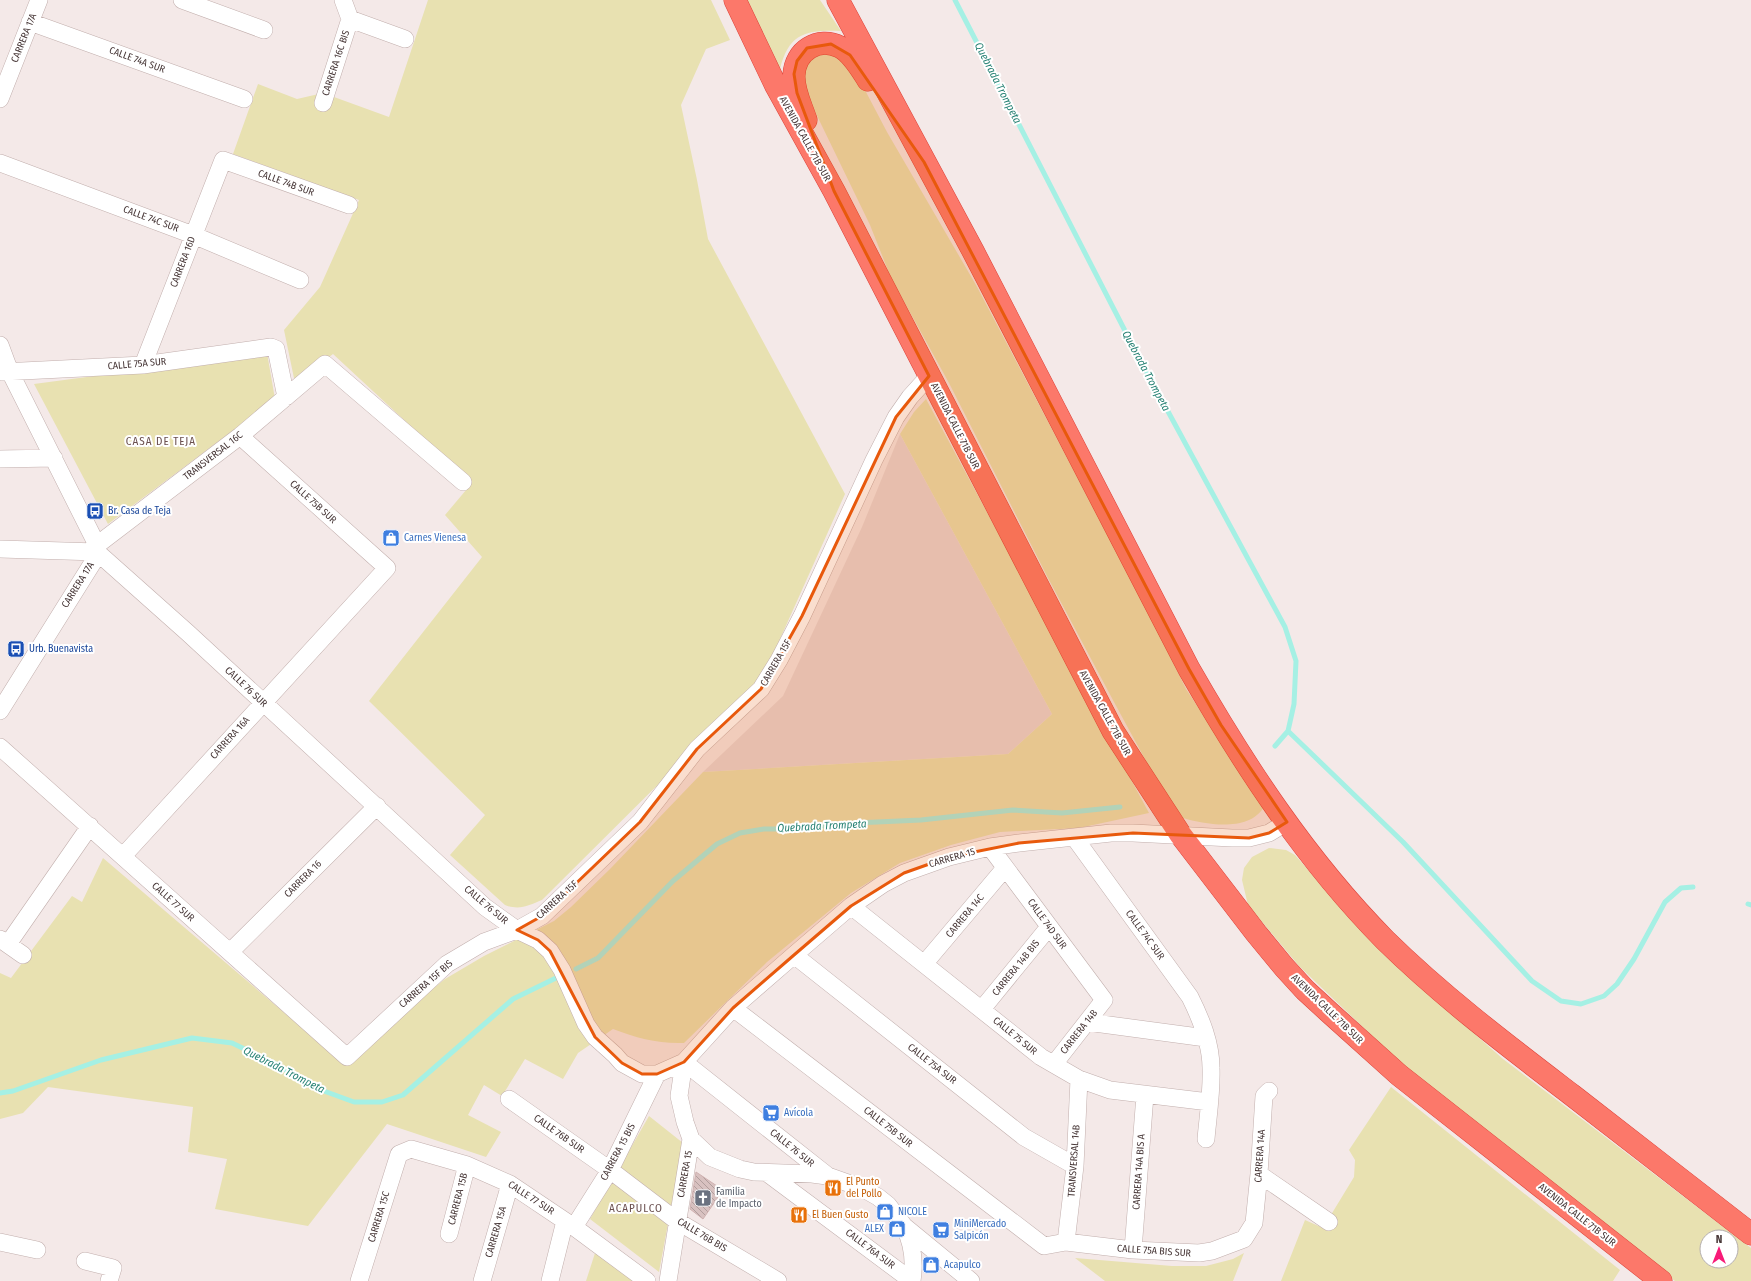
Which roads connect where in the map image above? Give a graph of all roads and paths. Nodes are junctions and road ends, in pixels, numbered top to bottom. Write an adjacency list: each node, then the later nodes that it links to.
1 (39, 0): 7 (street, CARRERA 17A)
2 (182, 0): 8 (street)
3 (343, 0): 6 (street, CARRERA 16C BIS)
4 (735, 0): 17 (highway, AVENIDA CALLE 71B SUR)
5 (838, 0): 15 (highway)
6 (350, 19): 9 (street); 13 (street, CARRERA 16C BIS)
7 (30, 22): 10 (street, CARRERA 17A); 12 (street, CALLE 74A SUR)
8 (264, 30)
9 (405, 38)
10 (5, 71): 11 (street, CARRERA 17A)
11 (0, 99)
12 (244, 99)
13 (323, 103)
14 (223, 160): 18 (street, CALLE 74B SUR); 19 (street, CARRERA 16D)
15 (924, 162): 17 (highway); 37 (highway)
16 (0, 163): 19 (street, CALLE 74C SUR)
17 (834, 191): 24 (highway, AVENIDA CALLE 71B SUR)
18 (349, 205)
19 (193, 235): 20 (street, CALLE 74C SUR); 22 (street, CARRERA 16D)
20 (300, 280)
21 (0, 345): 23 (street)
22 (142, 365): 23 (street, CALLE 75A SUR); 25 (street, CALLE 75A SUR)
23 (5, 372): 28 (street)
24 (929, 376): 39 (highway, AVENIDA CALLE 71B SUR); 46 (street, CARRERA 15F)
25 (286, 397): 26 (street, TRANSVERSAL 16C); 29 (street, TRANSVERSAL 16C)
26 (240, 436): 30 (street, TRANSVERSAL 16C); 32 (street, CALLE 75B SUR)
27 (0, 458): 28 (street)
28 (54, 458): 30 (street)
29 (463, 482)
30 (97, 549): 31 (street); 33 (street, CALLE 76 SUR); 34 (street, CARRERA 17A)
31 (0, 550)
32 (387, 568): 33 (street, CARRERA 16A)
33 (263, 702): 36 (street, CALLE 76 SUR); 42 (street, CARRERA 16A)
34 (0, 711)
35 (0, 747): 38 (street, CALLE 77 SUR)
36 (376, 806): 46 (street, CALLE 76 SUR); 48 (street, CARRERA 16)
37 (1287, 822): 39 (street, CARRERA 15); 82 (highway)
38 (90, 826): 42 (street, CALLE 77 SUR); 47 (street)
39 (1180, 834): 40 (street, CARRERA 15); 98 (highway, AVENIDA CALLE 71B SUR)
40 (1074, 837): 41 (street, CARRERA 15); 56 (street, CALLE 74C SUR)
41 (990, 847): 43 (street, CALLE 74D SUR); 44 (street, CARRERA 15)
42 (123, 856): 48 (street, CALLE 77 SUR)
43 (1006, 868): 45 (street, CALLE 74D SUR); 51 (street, CARRERA 14C)
44 (851, 906): 50 (street, CARRERA 15); 51 (street, CALLE 75 SUR)
45 (1049, 927): 52 (street, CALLE 74D SUR); 54 (street, CARRERA 14B BIS)
46 (517, 930): 57 (street, CARRERA 15F BIS); 60 (street, CALLE 76 SUR)
47 (4, 942): 49 (street)
48 (230, 952): 57 (street, CALLE 77 SUR)
49 (23, 955)
50 (794, 955): 53 (street, CARRERA 15); 70 (street, CALLE 75A SUR)
51 (924, 964): 54 (street, CALLE 75 SUR)
52 (1104, 1000): 55 (street, CARRERA 14B)
53 (733, 1008): 58 (street, CARRERA 15); 85 (street, CALLE 75B SUR)
54 (982, 1009): 59 (street, CALLE 75 SUR)
55 (1087, 1022): 56 (street); 59 (street, CARRERA 14B)
56 (1206, 1038): 65 (street, CALLE 74C SUR)
57 (347, 1057)
58 (684, 1062): 60 (street); 66 (street, CALLE 76A SUR); 74 (street, CALLE 76 SUR)
59 (1054, 1064): 61 (street, CALLE 75 SUR)
60 (657, 1074): 71 (street, CARRERA 15 BIS)
61 (1079, 1079): 63 (street, CALLE 75 SUR); 70 (street, TRANSVERSAL 14B)
62 (1269, 1091): 73 (street, CARRERA 14A)
63 (1145, 1095): 65 (street, CALLE 75 SUR); 87 (street, CARRERA 14A BIS A)
64 (509, 1099): 71 (street, CALLE 76B SUR)
65 (1209, 1102): 67 (street, CALLE 74C SUR)
66 (691, 1139): 72 (street, CALLE 76A SUR); 76 (street, CARRERA 15)
67 (1206, 1139)
68 (399, 1154): 69 (street, CALLE 77 SUR); 90 (street, CARRERA 15C)
69 (467, 1165): 75 (street, CALLE 77 SUR); 81 (street, CARRERA 15B)
70 (1075, 1166): 84 (street, TRANSVERSAL 14B)
71 (610, 1170): 76 (street, CALLE 76B BIS); 79 (street, CARRERA 15 BIS)
72 (767, 1173): 74 (street); 96 (street, CALLE 76A SUR)
73 (1259, 1174): 77 (street); 78 (street, CARRERA 14A)
74 (828, 1176): 80 (street, CALLE 76 SUR)
75 (510, 1184): 79 (street, CALLE 77 SUR); 91 (street, CARRERA 15A)
76 (677, 1221): 94 (street, CARRERA 15); 95 (street, CALLE 76B BIS)
77 (1329, 1222)
78 (1254, 1223): 87 (street, CALLE 75A BIS SUR)
79 (570, 1224): 92 (street, CARRERA 15 BIS); 93 (street, CALLE 77 SUR)
80 (904, 1226): 96 (street); 97 (street, CALLE 76 SUR)
81 (449, 1234)
82 (1751, 1234)
83 (0, 1242): 86 (street)
84 (1066, 1242): 85 (street, CALLE 75A BIS SUR); 87 (street, CALLE 75A BIS SUR)
85 (1044, 1246)
86 (37, 1250)
87 (1133, 1250)
88 (84, 1261): 89 (street)
89 (111, 1274)
90 (359, 1281)
91 (482, 1281)
92 (550, 1281)
93 (647, 1281)
94 (668, 1281)
95 (778, 1281)
96 (912, 1281)
97 (971, 1281)
98 (1661, 1281)

